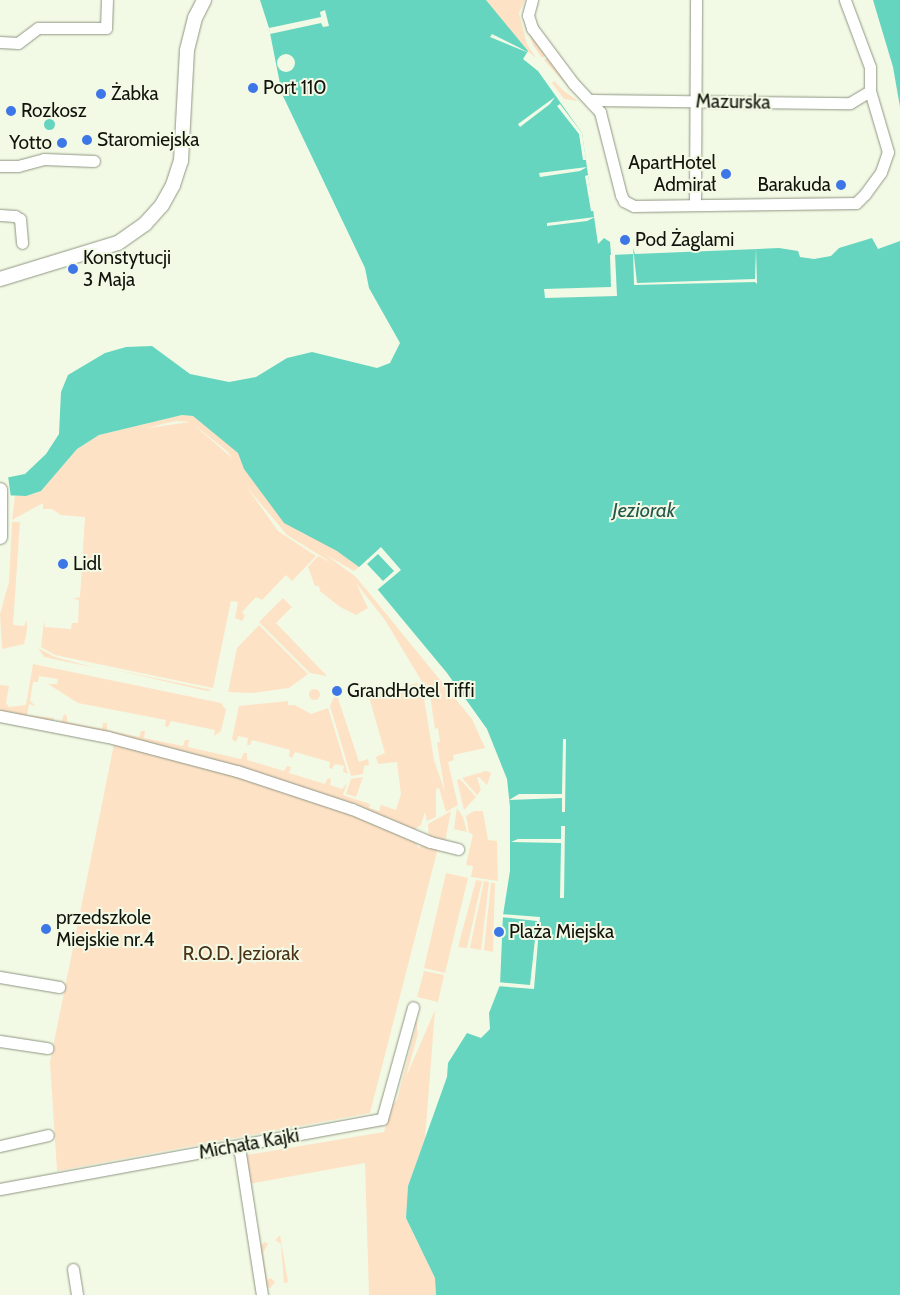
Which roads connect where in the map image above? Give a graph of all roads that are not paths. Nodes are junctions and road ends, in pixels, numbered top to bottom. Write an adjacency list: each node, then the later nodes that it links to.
1 (107, 0): 6 (street)
2 (204, 0): 15 (main road)
3 (532, 0): 8 (street)
4 (696, 0): 9 (street)
5 (845, 0): 7 (street)
6 (0, 42)
7 (870, 91): 8 (street); 9 (street, Mazurska)
8 (592, 100): 9 (street, Mazurska)
9 (695, 101): 12 (street)
10 (94, 161): 11 (street)
11 (0, 166)
12 (695, 201)
13 (0, 215): 14 (street)
14 (22, 243)
15 (3, 281)
16 (0, 490): 17 (main road)
17 (0, 537)
18 (0, 716): 19 (street)
19 (458, 849)
20 (0, 977): 21 (street)
21 (59, 987)
22 (413, 1006): 27 (street, Michała Kajki)
23 (0, 1041): 24 (street)
24 (47, 1048)
25 (48, 1135): 26 (street)
26 (0, 1146)
27 (236, 1146): 28 (street, Michała Kajki); 31 (street)
28 (0, 1189)
29 (73, 1269): 30 (street)
30 (77, 1295)
31 (262, 1295)

